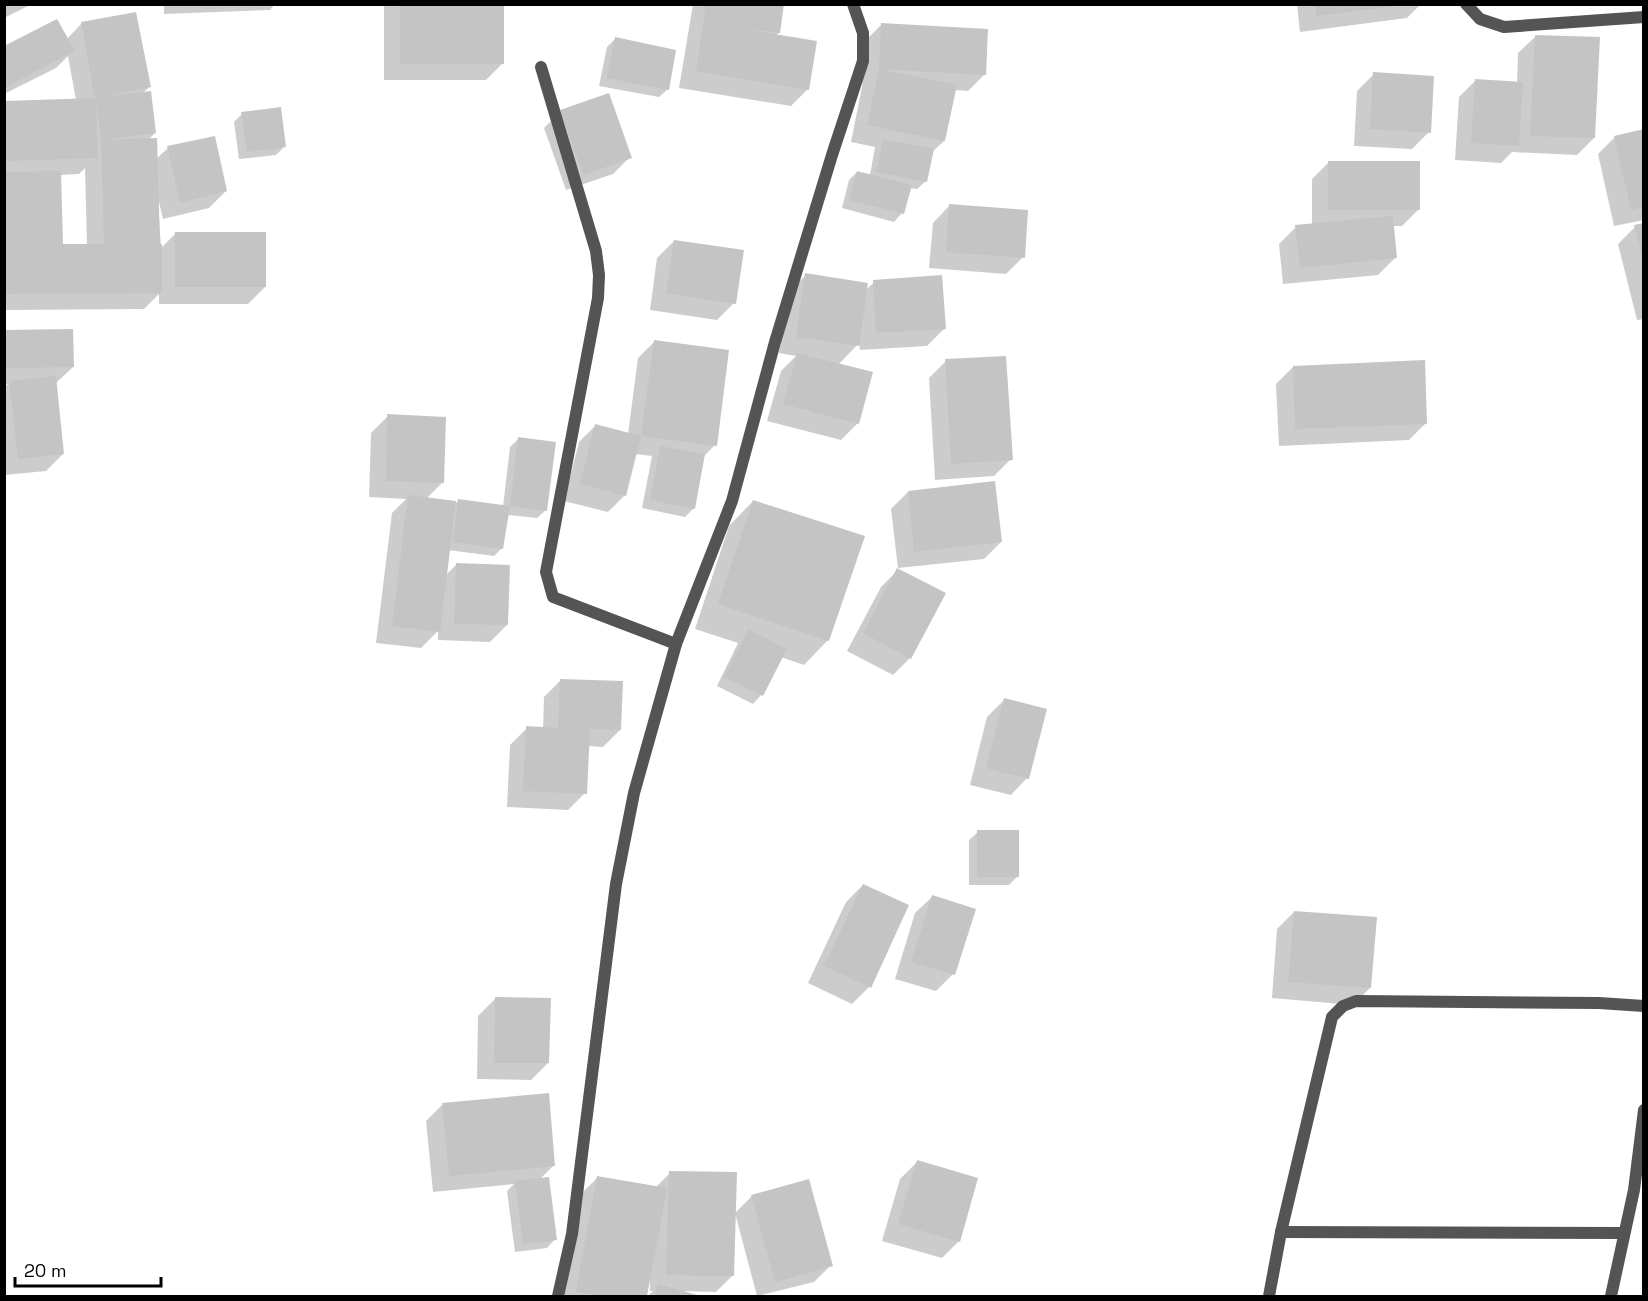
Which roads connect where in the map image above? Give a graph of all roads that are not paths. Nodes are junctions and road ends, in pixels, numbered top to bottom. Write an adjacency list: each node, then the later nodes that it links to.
1 (853, 4): 5 (street)
2 (1466, 4): 3 (street)
3 (1644, 17)
4 (541, 67): 5 (street)
5 (676, 644): 11 (street)
6 (1644, 1006): 9 (street)
7 (1644, 1110): 8 (street)
8 (1639, 1190): 10 (street)
9 (1281, 1232): 10 (street); 12 (street)
10 (1624, 1233): 13 (street)
11 (558, 1296)
12 (1269, 1296)
13 (1611, 1296)

